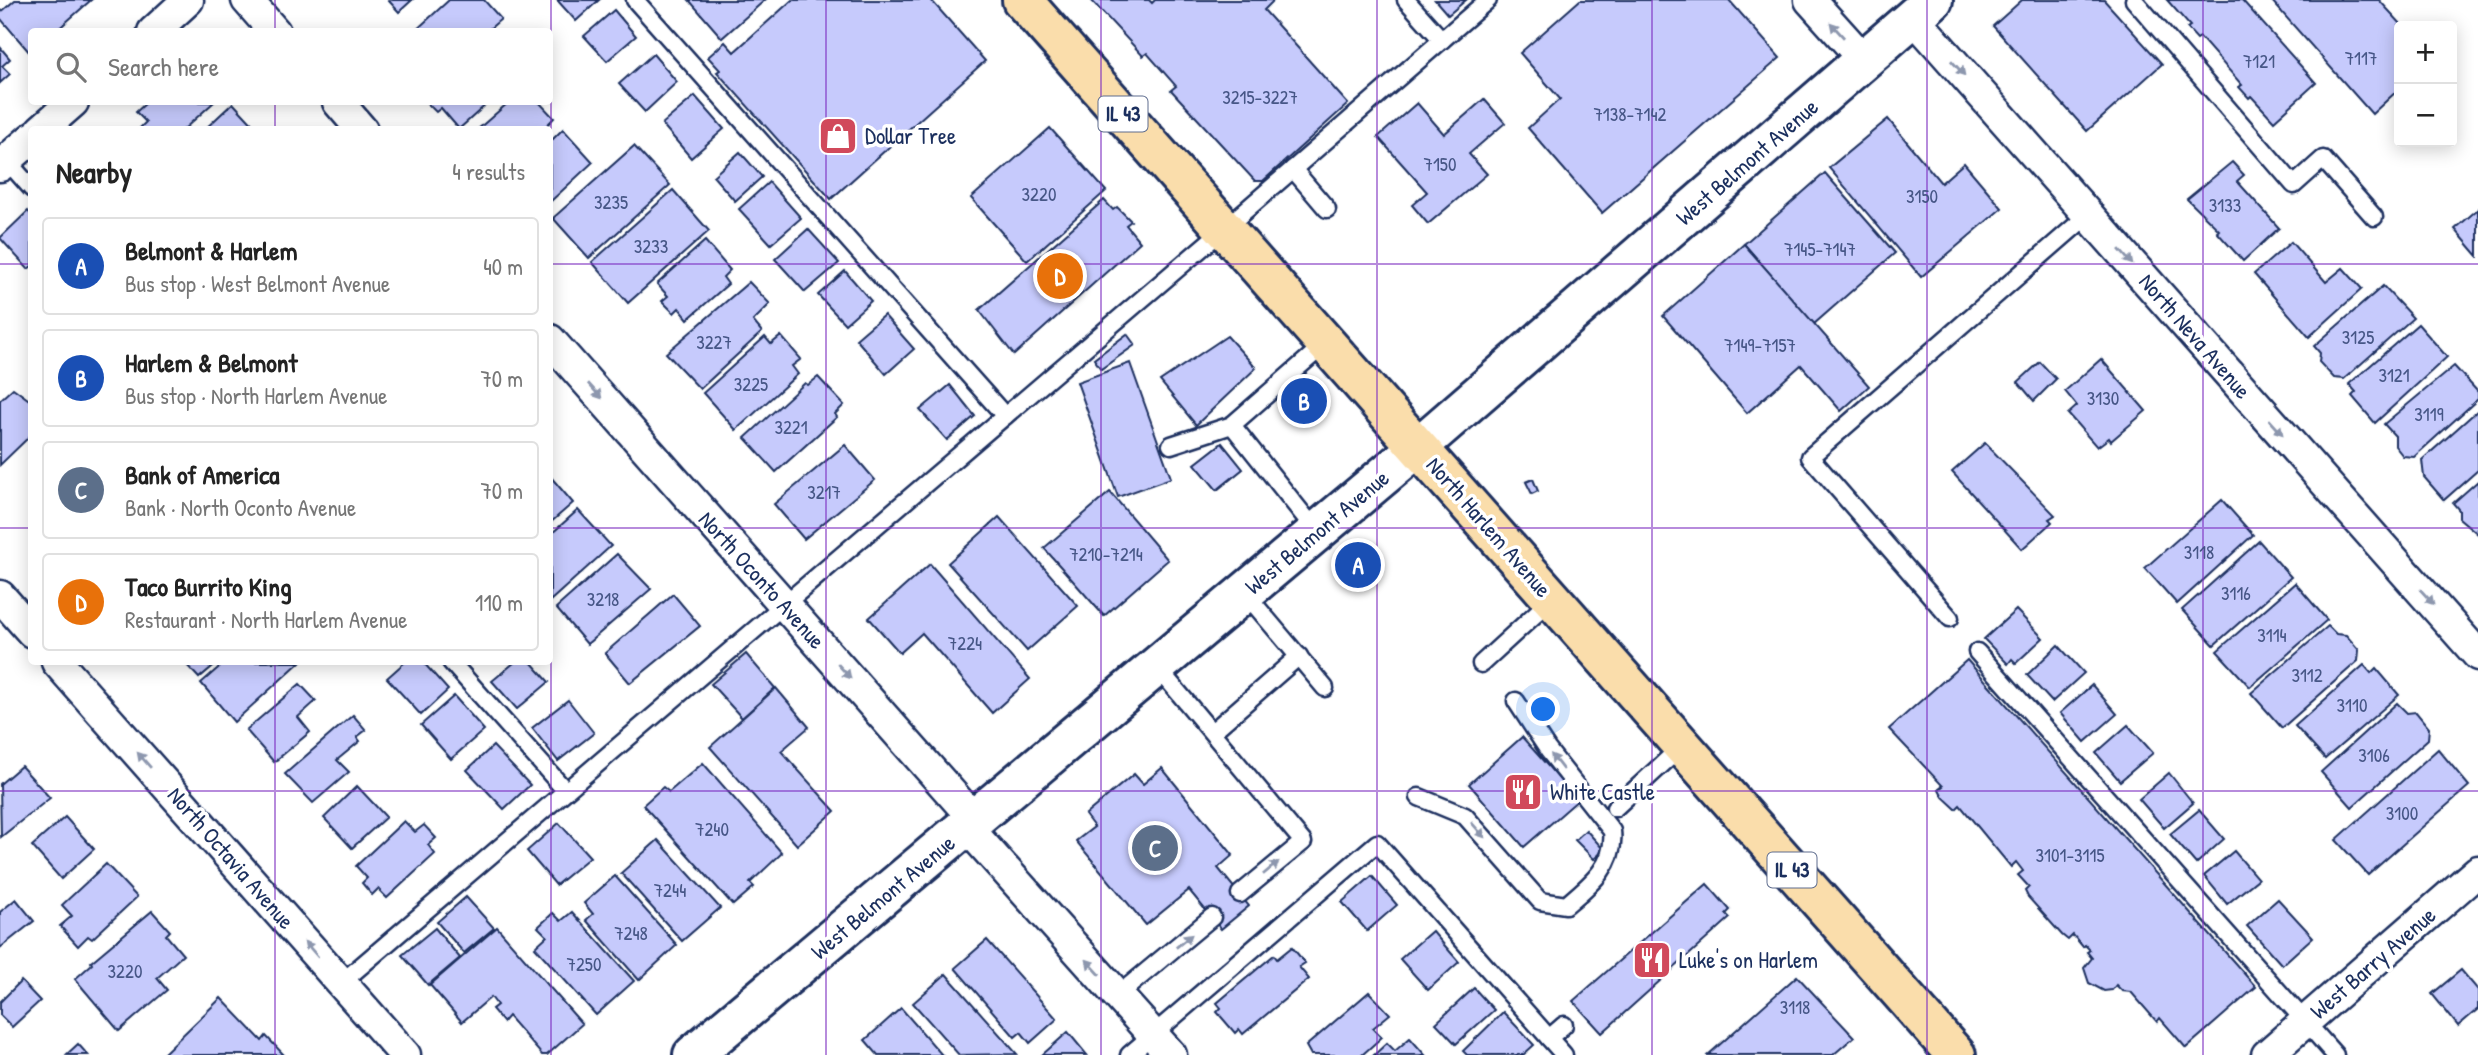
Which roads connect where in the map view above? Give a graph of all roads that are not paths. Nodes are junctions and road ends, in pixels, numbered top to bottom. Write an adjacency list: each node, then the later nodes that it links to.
1 (188, 0): 10 (street)
2 (247, 0): 11 (street)
3 (635, 0): 28 (lane)
4 (1022, 0): 25 (main road, North Harlem Avenue / IL 43)
5 (1406, 0): 12 (lane)
6 (1488, 0): 12 (lane)
7 (1810, 0): 13 (street, one-way to 7)
8 (2133, 0): 24 (lane)
9 (1923, 9): 13 (main road, West Belmont Avenue); 23 (street, North Neva Avenue, one-way to 23)
10 (157, 28)
11 (272, 28)
12 (1442, 40): 20 (lane)
13 (1864, 60): 31 (main road, West Belmont Avenue)
14 (70, 105): 16 (street)
15 (341, 105): 17 (street)
16 (46, 126)
17 (359, 126)
18 (28, 141): 19 (street)
19 (2, 160): 21 (lane)
20 (1293, 169): 22 (lane); 25 (lane)
21 (28, 185)
22 (1327, 209)
23 (2088, 215): 37 (lane); 40 (street, North Neva Avenue, one-way to 40)
24 (2374, 217)
25 (1224, 229): 27 (main road, North Harlem Avenue / IL 43); 28 (lane)
26 (553, 343): 36 (street, North Oconto Avenue, one-way to 36)
27 (1326, 343): 29 (lane); 31 (main road, North Harlem Avenue / IL 43)
28 (1005, 416): 36 (lane)
29 (1232, 425): 30 (lane); 32 (lane)
30 (1171, 445)
31 (1418, 447): 32 (main road, West Belmont Avenue); 35 (main road, North Harlem Avenue / IL 43)
32 (1317, 532): 33 (main road, West Belmont Avenue)
33 (1245, 593): 41 (lane); 45 (main road, West Belmont Avenue)
34 (0, 596): 38 (street)
35 (1552, 599): 42 (lane); 49 (main road, North Harlem Avenue / IL 43)
36 (783, 603): 50 (lane); 53 (street, North Oconto Avenue, one-way to 53)
37 (1950, 618)
38 (28, 628)
39 (1977, 652): 59 (lane)
40 (2478, 654)
41 (1299, 656): 46 (lane); 48 (lane)
42 (1481, 664)
43 (60, 665): 57 (street, North Octavia Avenue, one-way to 43)
44 (454, 665): 50 (lane)
45 (1158, 668): 48 (lane); 53 (main road, West Belmont Avenue)
46 (1325, 688)
47 (1516, 701): 51 (lane, one-way to 47)
48 (1212, 732): 55 (lane, one-way to 48)
49 (1682, 746): 52 (lane); 67 (main road, North Harlem Avenue / IL 43)
50 (565, 790): 57 (lane)
51 (1419, 797)
52 (1615, 808)
53 (971, 823): 58 (street, North Oconto Avenue, one-way to 53); 64 (main road, West Belmont Avenue)
54 (2478, 871): 59 (street, West Barry Avenue)
55 (1240, 894)
56 (1212, 917): 58 (lane, one-way to 56)
57 (341, 983): 63 (street, North Octavia Avenue)
58 (1118, 995): 62 (street, North Oconto Avenue)
59 (2306, 1021): 68 (street, West Barry Avenue); 69 (lane)
60 (1564, 1025): 61 (lane)
61 (1549, 1038): 62 (lane); 66 (lane)
62 (1162, 1045): 65 (lane)
63 (404, 1055)
64 (693, 1055)
65 (1129, 1055)
66 (1564, 1055)
67 (1956, 1055)
68 (2267, 1055)
69 (2335, 1055)

